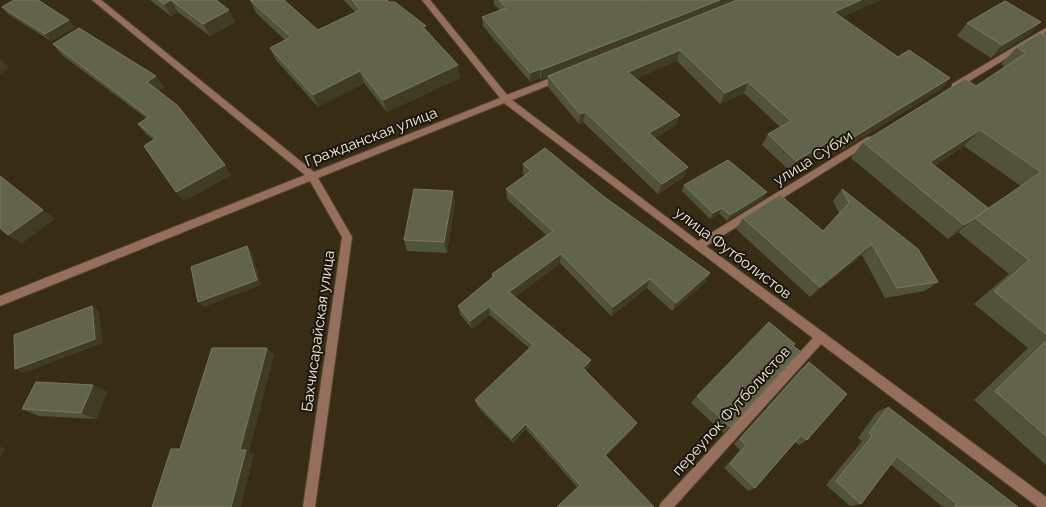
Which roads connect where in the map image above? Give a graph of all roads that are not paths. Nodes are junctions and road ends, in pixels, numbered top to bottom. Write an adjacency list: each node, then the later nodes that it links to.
1 (96, 0): 8 (street, Бахчисарайская улица)
2 (426, 0): 6 (street, улица Футболистов)
3 (1046, 31): 5 (street)
4 (570, 74): 6 (street, Гражданская улица)
5 (948, 91)
6 (506, 100): 8 (street, Гражданская улица); 9 (street, улица Футболистов)
7 (881, 132): 9 (street, улица Субхи)
8 (312, 176): 10 (street, Гражданская улица); 13 (street, Бахчисарайская улица)
9 (698, 246): 11 (street, улица Футболистов)
10 (0, 301)
11 (821, 337): 12 (street, улица Футболистов); 14 (street, переулок Футболистов)
12 (1046, 505)
13 (309, 507)
14 (664, 507)

